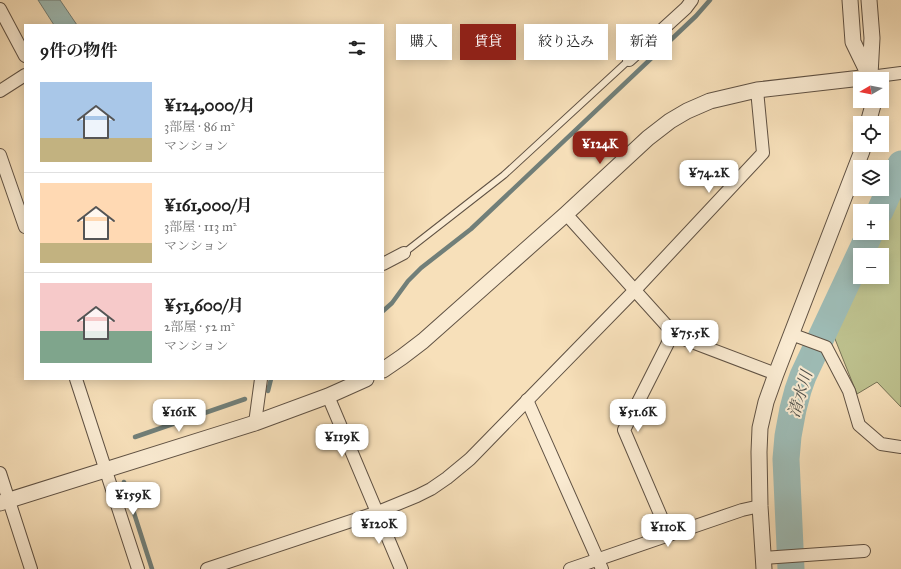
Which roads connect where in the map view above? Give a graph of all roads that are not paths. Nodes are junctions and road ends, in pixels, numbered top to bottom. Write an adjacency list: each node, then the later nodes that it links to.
1 (692, 0): 5 (street)
2 (850, 0): 8 (street)
3 (869, 0): 9 (street)
4 (0, 9): 6 (street)
5 (668, 24)
6 (24, 54)
7 (629, 60): 20 (lane)
8 (867, 72)
9 (870, 72)
10 (901, 73): 11 (street)
11 (889, 75)
12 (24, 76): 15 (street)
13 (853, 80): 14 (street)
14 (757, 90): 18 (street); 22 (street)
15 (0, 91)
16 (862, 152): 24 (street)
17 (0, 155): 19 (street)
18 (566, 214): 22 (street); 25 (street)
19 (24, 224)
20 (404, 253): 21 (street)
21 (384, 263)
22 (635, 290): 23 (street); 31 (street)
23 (673, 333): 26 (street); 39 (street)
24 (791, 334): 26 (street); 33 (street)
25 (384, 369)
26 (776, 374): 37 (street)
27 (76, 380): 34 (street)
28 (261, 380): 32 (street)
29 (364, 380): 30 (street)
30 (328, 396): 32 (street); 38 (street)
31 (527, 400): 38 (street); 42 (street)
32 (254, 423): 34 (street)
33 (901, 447)
34 (106, 470): 36 (street); 44 (street)
35 (0, 473): 36 (street)
36 (4, 502): 43 (street)
37 (760, 506): 39 (street); 41 (street)
38 (378, 512): 45 (street); 46 (street)
39 (670, 535): 42 (street)
40 (864, 551): 41 (street)
41 (764, 563)
42 (600, 564): 47 (street)
43 (31, 569)
44 (138, 569)
45 (207, 569)
46 (402, 569)
47 (570, 569)

